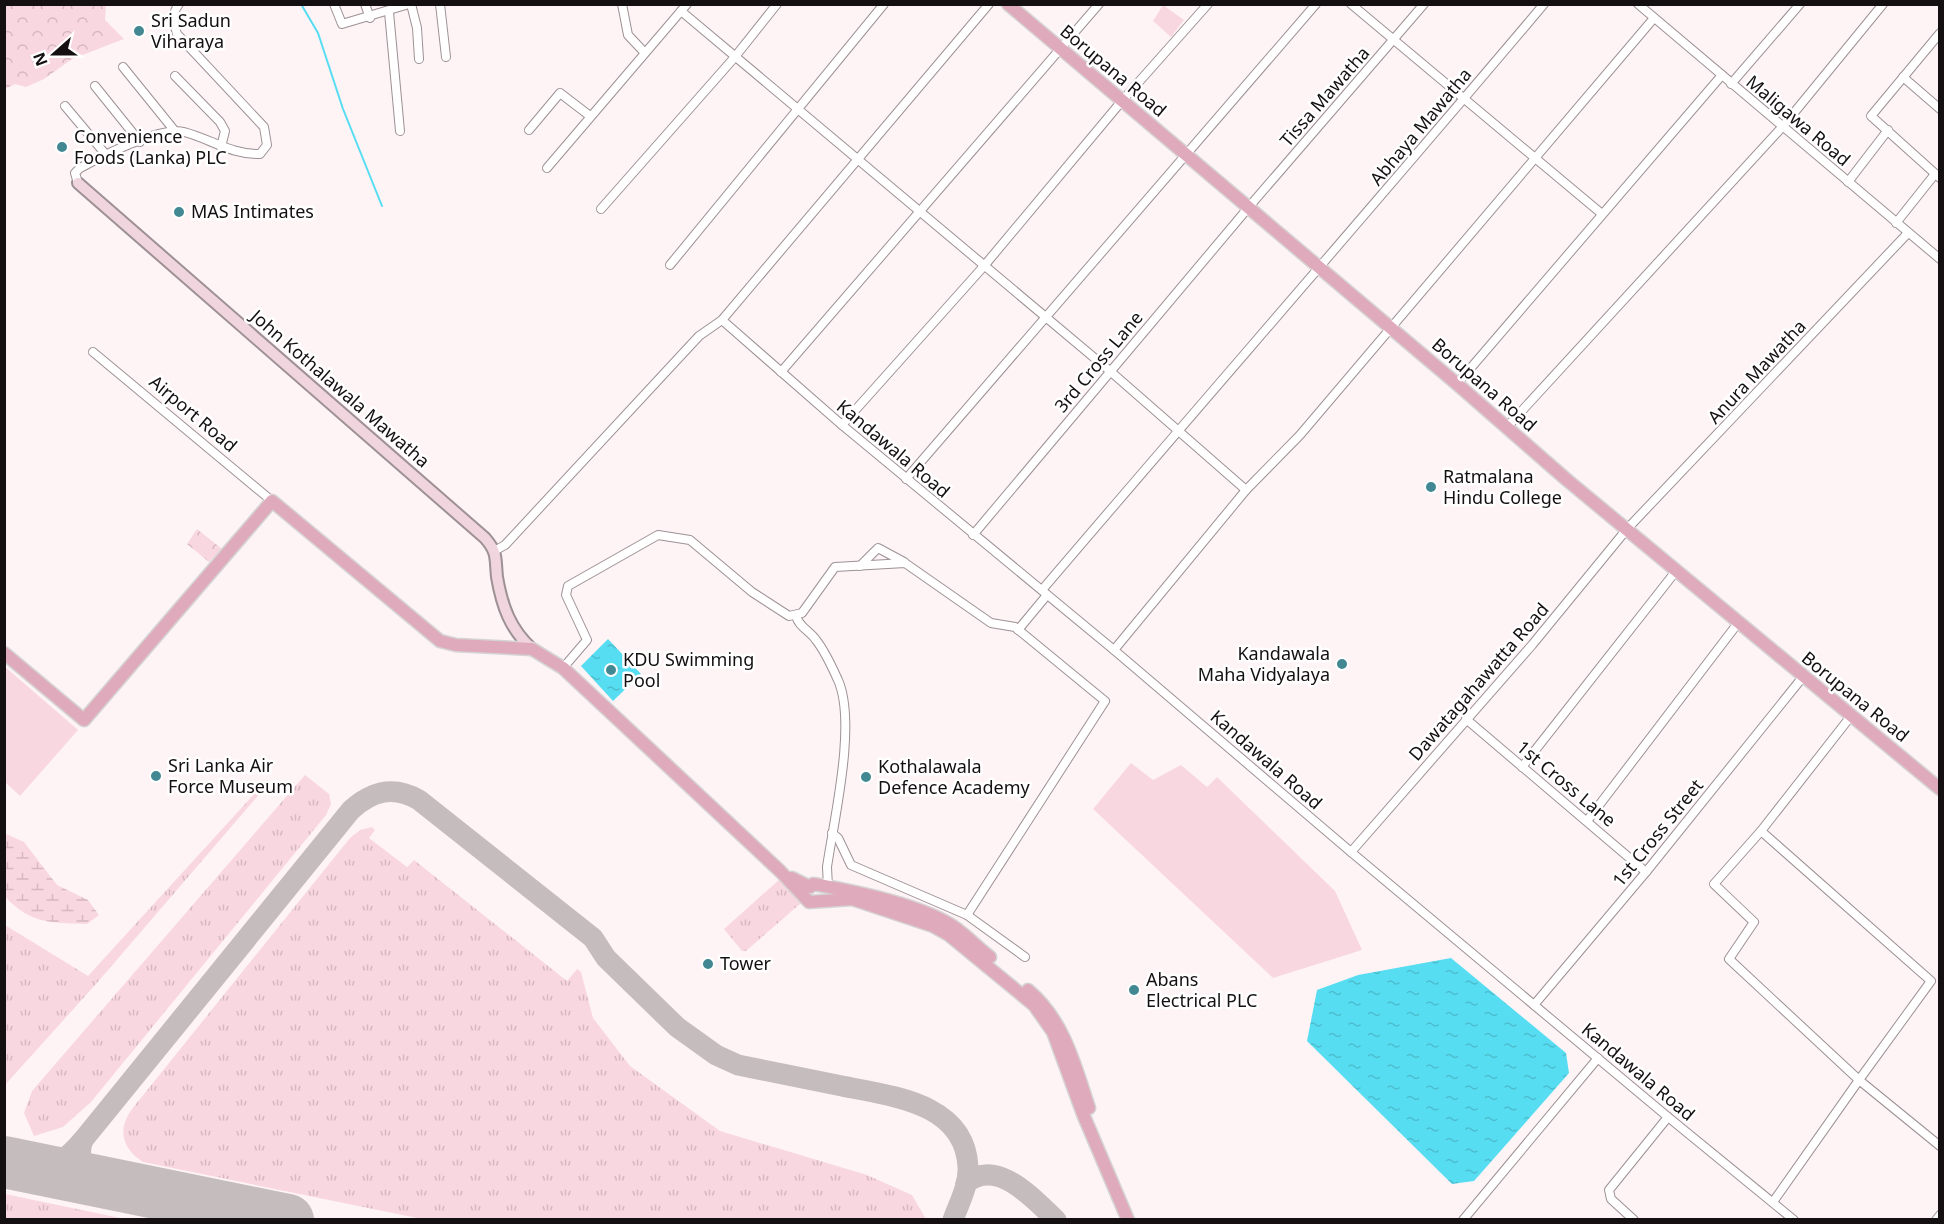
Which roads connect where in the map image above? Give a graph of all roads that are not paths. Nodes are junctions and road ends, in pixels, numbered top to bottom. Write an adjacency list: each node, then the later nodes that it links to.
1 (179, 4): 50 (street)
2 (334, 4): 23 (street)
3 (365, 4): 23 (street)
4 (410, 4): 20 (street); 31 (street)
5 (440, 4): 29 (street)
6 (622, 4): 28 (street)
7 (777, 4): 30 (street)
8 (884, 4): 41 (street)
9 (989, 4): 54 (street)
10 (1008, 4): 27 (main road, Borupana Road)
11 (1098, 4): 27 (street)
12 (1208, 4): 39 (street)
13 (1316, 4): 52 (street)
14 (1351, 4): 26 (street)
15 (1425, 4): 26 (street, Tissa Mawatha)
16 (1544, 4): 38 (street, Abhaya Mawatha)
17 (1638, 4): 24 (street, Maligawa Road)
18 (1800, 4): 36 (street)
19 (1883, 4): 44 (street)
20 (399, 6): 22 (street)
21 (684, 8): 28 (street); 30 (street)
22 (389, 12): 23 (street); 48 (street)
23 (370, 18)
24 (1654, 18): 33 (street, Maligawa Road); 53 (street)
25 (1938, 39): 35 (street)
26 (1394, 41): 38 (street); 59 (street, Tissa Mawatha)
27 (1059, 50): 39 (main road, Borupana Road); 61 (street)
28 (644, 52): 43 (street)
29 (446, 57)
30 (734, 58): 41 (street); 60 (street)
31 (419, 59)
32 (123, 67): 45 (street)
33 (1722, 75): 36 (street, Maligawa Road); 62 (street)
34 (175, 76): 50 (street)
35 (1904, 77): 42 (street); 47 (street)
36 (1731, 84): 44 (street, Maligawa Road)
37 (94, 86): 49 (street)
38 (1465, 98): 53 (street); 68 (street, Abhaya Mawatha)
39 (1121, 102): 52 (main road, Borupana Road); 67 (street)
40 (64, 106): 51 (street)
41 (797, 107): 54 (street); 66 (street)
42 (1940, 109)
43 (590, 116): 46 (street); 55 (street)
44 (1784, 125): 57 (street, Maligawa Road); 77 (street)
45 (174, 130): 49 (street); 50 (street)
46 (529, 130)
47 (1888, 130): 56 (street); 57 (street)
48 (400, 132)
49 (140, 142): 51 (street)
50 (221, 147)
51 (107, 156): 58 (street)
52 (1185, 156): 59 (main road, Borupana Road); 69 (street)
53 (1534, 156): 62 (street); 71 (street)
54 (859, 160): 61 (street); 70 (street)
55 (547, 168)
56 (1937, 176): 63 (street)
57 (1848, 182): 63 (street, Maligawa Road)
58 (78, 183): 84 (street, John Kothalawala Mawatha)
59 (1248, 208): 68 (main road, Borupana Road); 73 (street, 3rd Cross Lane)
60 (601, 209)
61 (922, 212): 67 (street); 74 (street)
62 (1602, 214): 75 (street)
63 (1896, 224): 64 (street, Maligawa Road)
64 (1908, 233): 65 (street, Maligawa Road); 82 (street, Anura Mawatha)
65 (1940, 258)
66 (670, 265)
67 (984, 266): 69 (street); 76 (street)
68 (1318, 267): 71 (main road, Borupana Road); 78 (street, Abhaya Mawatha)
69 (1044, 318): 73 (street); 79 (street)
70 (722, 320): 74 (street, Kandawala Road); 84 (street)
71 (1390, 328): 75 (main road, Borupana Road); 80 (street)
72 (93, 352): 81 (street, Airport Road)
73 (1110, 371): 78 (street); 83 (street, 3rd Cross Lane)
74 (781, 372): 76 (street, Kandawala Road)
75 (1457, 384): 77 (main road, Borupana Road)
76 (842, 425): 79 (street, Kandawala Road)
77 (1507, 427): 82 (main road, Borupana Road)
78 (1177, 432): 80 (street); 88 (street, Abhaya Mawatha)
79 (906, 479): 83 (street, Kandawala Road)
80 (1246, 490): 93 (street)
81 (272, 501): 92 (main road); 94 (main road)
82 (1627, 529): 87 (main road, Borupana Road); 98 (street, Dawatagahawatta Road)
83 (973, 535): 88 (street, Kandawala Road)
84 (496, 550): 92 (street)
85 (905, 563): 86 (street); 86 (street); 91 (street)
86 (860, 566): 89 (street)
87 (1676, 571): 90 (main road, Borupana Road); 99 (street)
88 (1044, 592): 91 (street, Abhaya Mawatha); 93 (street, Kandawala Road)
89 (796, 616): 95 (street); 103 (street)
90 (1738, 623): 96 (main road, Borupana Road); 101 (street)
91 (1018, 630): 109 (street)
92 (532, 649): 95 (main road)
93 (1114, 650): 104 (street, Kandawala Road)
94 (4, 653)
95 (563, 668): 107 (main road)
96 (1802, 678): 97 (main road, Borupana Road); 106 (street, 1st Cross Street)
97 (1851, 716): 100 (main road, Borupana Road); 102 (street)
98 (1466, 719): 99 (street, 1st Cross Lane); 104 (street, Dawatagahawatta Road)
99 (1522, 766): 101 (street, 1st Cross Lane)
100 (1940, 789)
101 (1587, 821): 106 (street, 1st Cross Lane)
102 (1761, 831): 113 (street); 113 (street)
103 (832, 833): 105 (street); 109 (street)
104 (1351, 852): 111 (street, Kandawala Road)
105 (827, 867): 107 (street); 108 (street)
106 (1646, 872): 111 (street, 1st Cross Street)
107 (810, 889): 108 (main road); 108 (main road)
108 (832, 892): 118 (main road)
109 (967, 915): 110 (street)
110 (1025, 957)
111 (1534, 1005): 112 (street, Kandawala Road)
112 (1598, 1058): 114 (street, Kandawala Road); 119 (street)
113 (1858, 1080): 115 (street); 116 (street)
114 (1668, 1118): 116 (street, Kandawala Road); 120 (street)
115 (1940, 1146)
116 (1773, 1202): 121 (street, Kandawala Road)
117 (1940, 1215): 122 (street)
118 (1128, 1220)
119 (1463, 1220)
120 (1634, 1220)
121 (1794, 1220)
122 (1936, 1220)

